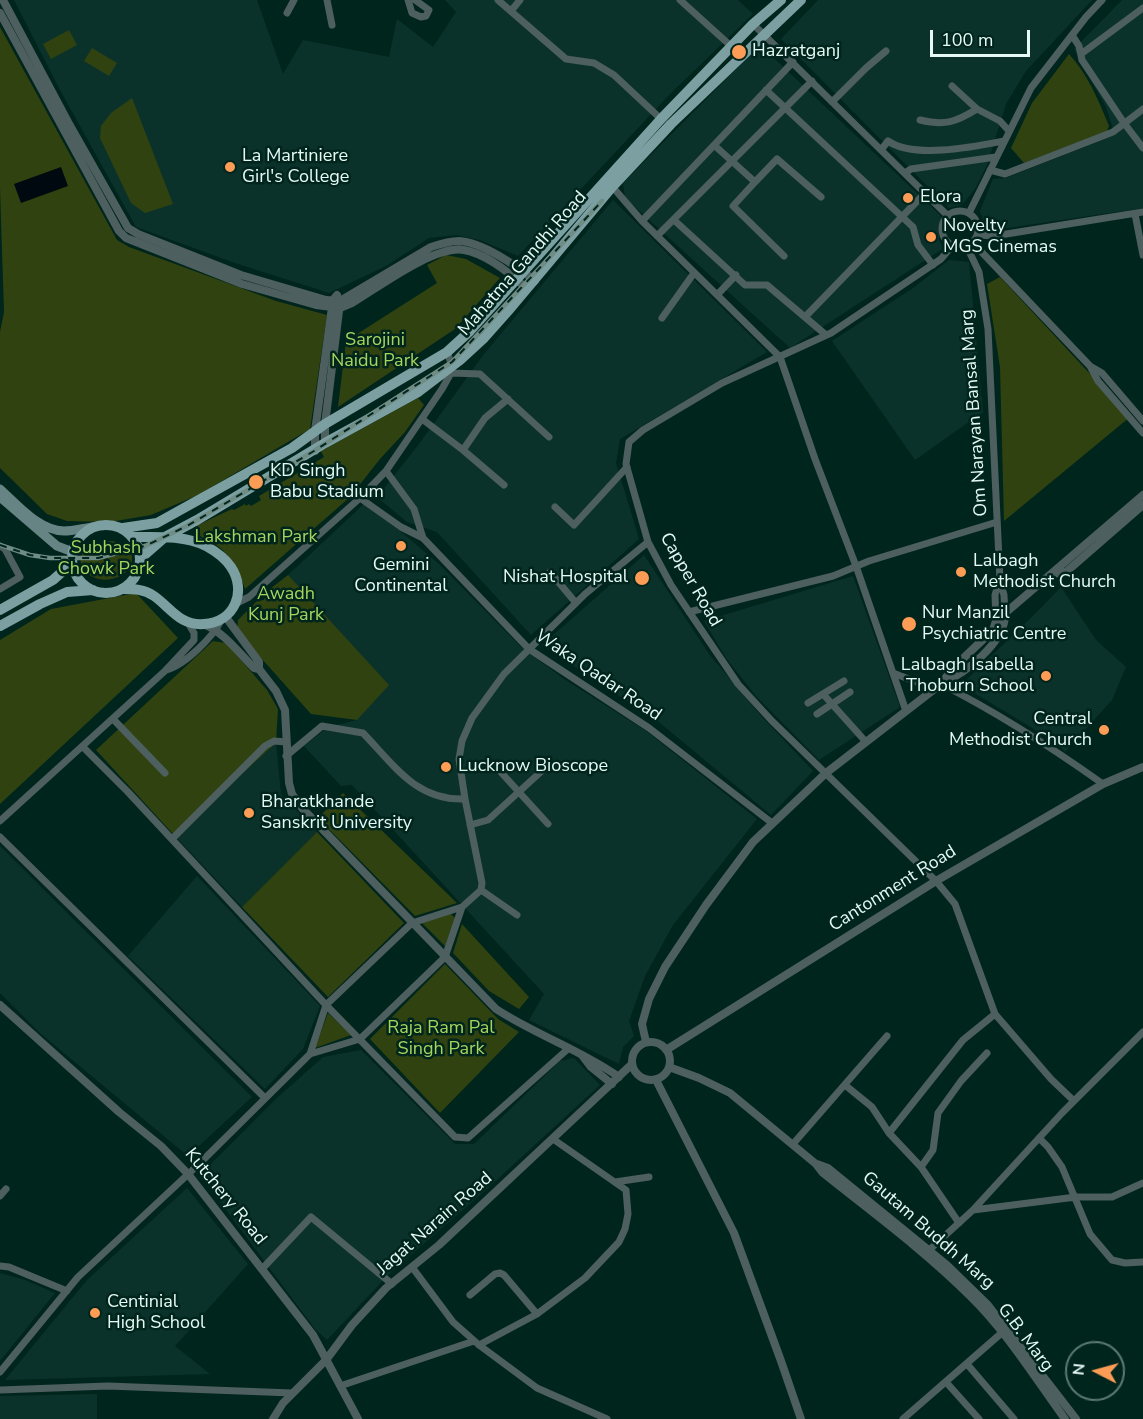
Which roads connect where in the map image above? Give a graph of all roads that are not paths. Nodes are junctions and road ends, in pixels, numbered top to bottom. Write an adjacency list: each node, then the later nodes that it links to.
1 (3, 0): 66 (street)
2 (294, 0): 15 (street)
3 (327, 0): 17 (street)
4 (408, 0): 5 (street)
5 (415, 0)
6 (498, 0): 13 (street)
7 (520, 0): 13 (street)
8 (680, 0): 20 (street)
9 (781, 0): 16 (main road, Mahatma Gandhi Road)
10 (801, 0): 18 (main road, Mahatma Gandhi Road)
11 (1102, 0): 19 (street)
12 (1143, 8): 22 (street)
13 (511, 11): 31 (street)
14 (0, 13): 66 (street)
15 (287, 13)
16 (753, 24): 18 (street); 20 (main road, Mahatma Gandhi Road)
17 (332, 25)
18 (765, 35): 23 (street); 44 (main road, Mahatma Gandhi Road)
19 (1072, 35): 22 (street); 34 (street)
20 (732, 47): 31 (main road, Mahatma Gandhi Road)
21 (886, 51): 27 (street)
22 (1081, 54): 33 (street)
23 (793, 62): 24 (street); 26 (street)
24 (812, 81): 27 (street); 28 (street)
25 (952, 86): 29 (street)
26 (766, 90): 28 (street); 36 (street)
27 (832, 102): 38 (street)
28 (786, 108): 40 (street); 50 (street)
29 (977, 109): 32 (street); 34 (street)
30 (1143, 109): 33 (street)
31 (661, 119): 44 (main road, Mahatma Gandhi Road)
32 (920, 120)
33 (1124, 123): 37 (street); 41 (street)
34 (1009, 131): 35 (street)
35 (1004, 141): 38 (street); 39 (street)
36 (714, 145): 40 (street); 52 (street)
37 (1143, 148)
38 (881, 150): 42 (street)
39 (996, 157): 41 (street); 42 (street)
40 (733, 162): 43 (street); 51 (street)
41 (990, 170): 47 (street)
42 (905, 173): 45 (street)
43 (755, 182): 46 (street); 58 (street)
44 (609, 183): 52 (street); 61 (main road, Mahatma Gandhi Road); 63 (main road, Mahatma Gandhi Road)
45 (925, 193): 49 (street); 50 (street)
46 (821, 197)
47 (969, 213): 49 (street); 53 (street)
48 (1139, 213): 53 (street); 57 (street)
49 (948, 216): 56 (street)
50 (902, 217): 59 (street); 67 (street)
51 (674, 220): 54 (street); 62 (street)
52 (642, 221): 54 (street)
53 (978, 235): 55 (street)
54 (657, 237): 60 (street)
55 (970, 245): 56 (street); 74 (street); 93 (street, Om Narayan Bansal Marg)
56 (952, 246): 59 (street, Capper Road)
57 (1143, 255)
58 (784, 256)
59 (933, 265): 69 (street, Capper Road)
60 (694, 273): 65 (street); 68 (street)
61 (519, 275): 63 (street); 64 (street); 66 (street); 70 (main road, Mahatma Gandhi Road)
62 (736, 275): 65 (street); 67 (street)
63 (535, 280): 64 (main road, Mahatma Gandhi Road)
64 (527, 289): 72 (main road, Mahatma Gandhi Road)
65 (717, 296): 71 (street)
66 (336, 304): 77 (street); 78 (street)
67 (805, 317): 69 (street)
68 (662, 318)
69 (826, 335): 71 (street, Capper Road)
70 (447, 352): 72 (street); 77 (main road, Mahatma Gandhi Road)
71 (780, 357): 84 (street, Capper Road); 105 (street)
72 (452, 370): 73 (street); 75 (street); 81 (main road, Mahatma Gandhi Road)
73 (508, 399): 80 (street); 82 (street)
74 (1133, 416): 76 (street); 79 (street)
75 (422, 419): 82 (street); 85 (street)
76 (1143, 421)
77 (325, 424): 78 (main road, Mahatma Gandhi Road); 81 (street)
78 (315, 431): 83 (street); 96 (main road, Mahatma Gandhi Road)
79 (1143, 433)
80 (549, 437)
81 (325, 443): 83 (main road, Mahatma Gandhi Road)
82 (463, 450): 86 (street)
83 (315, 451): 94 (main road, Mahatma Gandhi Road)
84 (627, 467): 92 (street); 101 (street, Capper Road)
85 (387, 471): 90 (street); 99 (street, Waka Qadar Road)
86 (504, 485)
87 (0, 489): 95 (main road)
88 (1143, 495): 107 (street)
89 (0, 497): 103 (main road)
90 (360, 498): 99 (street, Waka Qadar Road); 112 (street)
91 (1143, 505): 107 (street)
92 (555, 507)
93 (997, 522): 105 (street); 108 (street, Om Narayan Bansal Marg)
94 (189, 525): 98 (main road, Mahatma Gandhi Road); 100 (main road)
95 (93, 527): 96 (main road); 103 (main road)
96 (123, 528): 97 (main road)
97 (133, 537): 98 (main road); 104 (main road)
98 (165, 537): 100 (main road); 104 (main road, Mahatma Gandhi Road)
99 (423, 538): 123 (street, Waka Qadar Road)
100 (190, 541): 112 (main road)
101 (648, 542): 113 (street); 115 (street, Capper Road)
102 (0, 546): 109 (street)
103 (72, 558): 111 (main road); 114 (main road)
104 (141, 558): 110 (main road)
105 (856, 566): 115 (street); 126 (street)
106 (550, 572): 113 (street)
107 (1052, 574): 116 (street)
108 (1000, 580): 116 (street); 119 (street)
109 (0, 589)
110 (123, 589): 111 (main road); 118 (main road)
111 (93, 590): 121 (main road)
112 (237, 603): 117 (main road)
113 (576, 603): 123 (street)
114 (0, 610)
115 (689, 612): 144 (street, Capper Road)
116 (1005, 615): 119 (street); 128 (street)
117 (224, 618): 120 (main road); 122 (street); 124 (street)
118 (187, 621): 120 (main road); 125 (street)
119 (996, 621): 128 (street)
120 (202, 624): 122 (street)
121 (0, 626)
122 (216, 631): 124 (street); 125 (street)
123 (529, 649): 147 (street); 149 (street, Waka Qadar Road)
124 (259, 669): 136 (street)
125 (166, 670): 135 (street)
126 (893, 673): 128 (street); 133 (street)
127 (844, 681): 130 (street)
128 (938, 686): 133 (street); 145 (street)
129 (850, 692): 132 (street)
130 (823, 694): 131 (street); 132 (street)
131 (808, 703)
132 (832, 704): 134 (street); 137 (street)
133 (906, 711): 137 (street)
134 (817, 714)
135 (113, 719): 138 (street); 143 (street)
136 (286, 742): 139 (street); 153 (street)
137 (866, 742): 144 (street)
138 (83, 747): 148 (street); 153 (street)
139 (286, 756): 147 (street); 158 (street)
140 (1143, 767): 145 (street, Cantonment Road)
141 (545, 768): 146 (street)
142 (498, 769): 146 (street)
143 (165, 773)
144 (826, 773): 149 (street); 154 (street, Capper Road)
145 (1103, 784): 154 (street, Cantonment Road)
146 (519, 792): 150 (street); 151 (street)
147 (465, 799): 151 (street)
148 (0, 821)
149 (772, 823): 166 (street)
150 (548, 824)
151 (470, 825): 155 (street)
152 (0, 837): 178 (street)
153 (172, 839): 161 (street)
154 (936, 881): 162 (street, Capper Road); 168 (street, Cantonment Road)
155 (481, 890): 156 (street); 157 (street)
156 (462, 907): 158 (street); 159 (street)
157 (518, 915)
158 (412, 923): 159 (street); 161 (street)
159 (446, 957): 165 (street); 167 (street)
160 (0, 1005): 185 (street, Kutchery Road)
161 (326, 1005): 165 (street); 170 (street)
162 (995, 1014): 179 (street); 180 (street)
163 (1143, 1032): 179 (street)
164 (887, 1036): 177 (street)
165 (360, 1039): 167 (street); 170 (street)
166 (646, 1042): 168 (street); 172 (street)
167 (569, 1048): 171 (street)
168 (666, 1050): 173 (street)
169 (987, 1053): 184 (street)
170 (310, 1054): 178 (street)
171 (582, 1055): 174 (street); 176 (street)
172 (632, 1065): 174 (street, Jagat Narain Road); 175 (street)
173 (669, 1067): 175 (street); 183 (street, G.B. Marg)
174 (619, 1077): 176 (street, Jagat Narain Road)
175 (656, 1080): 215 (street)
176 (612, 1084): 182 (street, Jagat Narain Road)
177 (845, 1084): 180 (street); 183 (street)
178 (265, 1098): 185 (street)
179 (1074, 1101): 181 (street)
180 (889, 1133): 184 (street)
181 (1039, 1138): 191 (street); 192 (street)
182 (554, 1139): 187 (street); 197 (street, Jagat Narain Road)
183 (793, 1144): 194 (street, G.B. Marg)
184 (921, 1167): 193 (street)
185 (188, 1174): 198 (street, Kutchery Road); 200 (street)
186 (649, 1177): 187 (street)
187 (615, 1182): 202 (street)
188 (1143, 1183): 191 (street)
189 (6, 1190): 190 (street)
190 (0, 1197)
191 (1076, 1197): 192 (street); 195 (street)
192 (973, 1210): 193 (street)
193 (959, 1223): 194 (street)
194 (927, 1252): 203 (street, G.B. Marg)
195 (1143, 1262)
196 (0, 1266): 200 (street)
197 (412, 1267): 199 (street, Jagat Narain Road); 204 (street)
198 (262, 1269): 199 (street); 205 (street, Kutchery Road)
199 (392, 1284): 205 (street, Jagat Narain Road)
200 (67, 1291): 207 (street)
201 (470, 1295): 202 (street)
202 (537, 1314): 204 (street)
203 (1004, 1331): 206 (street); 219 (street, G.B. Marg); 220 (street)
204 (476, 1343): 209 (street); 214 (street)
205 (326, 1360): 209 (street, Kutchery Road); 211 (street, Jagat Narain Road)
206 (967, 1364): 208 (street); 218 (street)
207 (0, 1372)
208 (946, 1382): 216 (street); 217 (street)
209 (340, 1386): 213 (street, Kutchery Road)
210 (0, 1390): 211 (street)
211 (292, 1393): 212 (street, Jagat Narain Road)
212 (273, 1419)
213 (358, 1419)
214 (607, 1419)
215 (801, 1419)
216 (903, 1419)
217 (979, 1419)
218 (1014, 1419)
219 (1065, 1419)
220 (1076, 1419)

